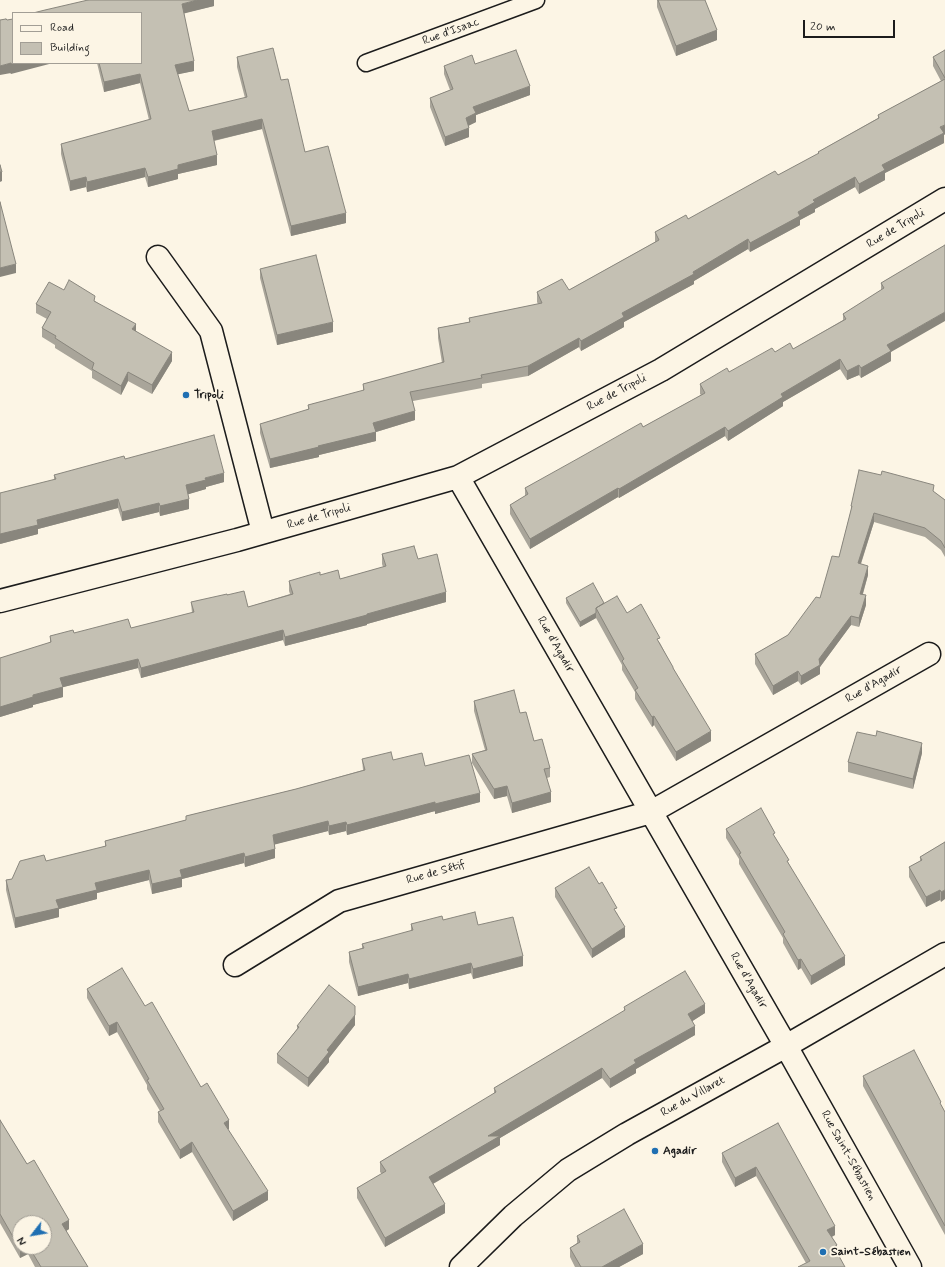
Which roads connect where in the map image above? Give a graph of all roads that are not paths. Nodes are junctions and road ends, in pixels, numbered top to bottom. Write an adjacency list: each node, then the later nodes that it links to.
1 (536, 0): 2 (lane, Rue d'Isaac)
2 (366, 64)
3 (945, 199): 5 (street, Rue de Tripoli)
4 (158, 257): 6 (street)
5 (458, 478): 6 (street, Rue de Tripoli); 9 (street, Rue d'Agadir)
6 (263, 532): 7 (street, Rue de Tripoli)
7 (0, 601)
8 (929, 654): 9 (street, Rue d'Agadir)
9 (651, 812): 11 (street, Rue de Sétif); 12 (street, Rue d'Agadir)
10 (945, 954): 12 (street, Rue du Villaret)
11 (235, 965)
12 (786, 1046): 13 (street, Rue du Villaret); 14 (street, Rue Saint-Sébastien)
13 (461, 1267)
14 (910, 1267)

